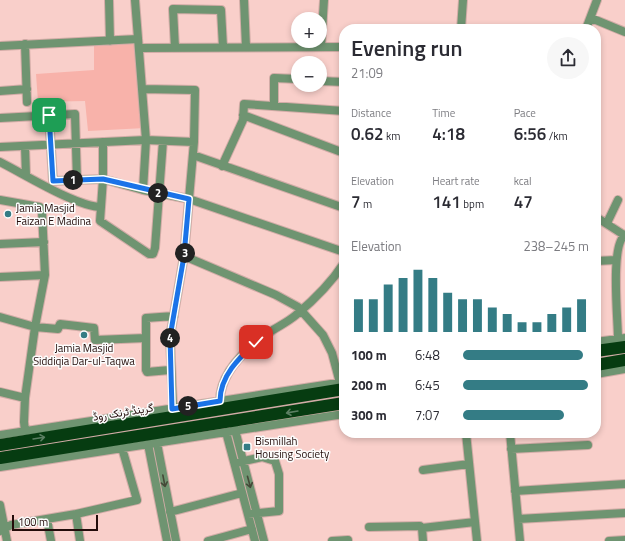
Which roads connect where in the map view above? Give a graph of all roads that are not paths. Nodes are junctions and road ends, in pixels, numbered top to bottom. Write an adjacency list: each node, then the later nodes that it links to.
1 (109, 0): 12 (street)
2 (135, 0): 14 (street)
3 (244, 0): 17 (street)
4 (324, 0): 7 (street)
5 (463, 0): 9 (street)
6 (597, 0): 8 (street)
7 (323, 12)
8 (591, 18): 10 (street); 11 (street)
9 (461, 24)
10 (588, 24)
11 (625, 32)
12 (110, 41): 13 (street); 14 (street)
13 (25, 44): 15 (street); 25 (street)
14 (138, 44): 21 (street); 26 (street)
15 (0, 46)
16 (222, 47): 17 (street); 21 (street); 21 (street)
17 (246, 47): 18 (street)
18 (291, 47)
19 (327, 47): 20 (street)
20 (339, 47)
21 (175, 48)
22 (291, 79): 29 (street)
23 (327, 81): 24 (street)
24 (339, 82)
25 (27, 89): 27 (street); 28 (street)
26 (142, 89): 34 (street); 37 (street)
27 (0, 90)
28 (27, 102)
29 (274, 106): 30 (street); 32 (street)
30 (339, 111)
31 (49, 115): 33 (street); 38 (street); 39 (street)
32 (243, 115): 42 (street); 45 (street)
33 (0, 118)
34 (146, 140): 35 (street); 36 (street); 49 (street)
35 (163, 141): 37 (street); 50 (street)
36 (103, 142): 39 (street); 47 (street)
37 (194, 142): 43 (street)
38 (51, 144): 39 (street); 40 (street); 48 (street)
39 (76, 144): 48 (street)
40 (25, 146): 41 (street); 46 (street)
41 (0, 147)
42 (339, 151)
43 (192, 155): 45 (street); 51 (street)
44 (0, 162): 46 (street)
45 (222, 166): 54 (street)
46 (26, 175): 55 (street)
47 (103, 179): 48 (street); 49 (street); 55 (street)
48 (77, 180)
49 (143, 190): 50 (street)
50 (159, 193): 51 (street); 55 (street)
51 (189, 199): 61 (street); 62 (street)
52 (0, 200): 59 (street)
53 (618, 200): 57 (street)
54 (339, 206)
55 (101, 207)
56 (601, 220): 57 (street)
57 (607, 223): 58 (street)
58 (624, 235): 63 (street)
59 (44, 242): 60 (street); 65 (street)
60 (0, 244)
61 (339, 250)
62 (184, 256): 68 (street); 69 (street)
63 (616, 260): 64 (street); 73 (street)
64 (601, 261)
65 (45, 275): 67 (street); 71 (street)
66 (339, 275): 68 (street)
67 (0, 277)
68 (302, 311): 80 (street); 85 (street)
69 (174, 316): 72 (street); 78 (street)
70 (0, 317): 71 (street)
71 (35, 327): 72 (street); 84 (street)
72 (146, 338): 78 (street)
73 (623, 341): 74 (highway)
74 (601, 346)
75 (625, 360): 76 (highway)
76 (601, 363)
77 (625, 369): 79 (street)
78 (170, 370): 87 (street)
79 (601, 373)
80 (339, 380)
81 (339, 386): 85 (street)
82 (339, 386): 94 (highway, گرینڈ ٹرنک روڈ, one-way to 82)
83 (0, 392): 84 (street)
84 (25, 398): 89 (street)
85 (220, 401): 87 (street)
86 (339, 408): 88 (highway)
87 (172, 409): 89 (street)
88 (231, 428): 93 (highway); 99 (street)
89 (25, 431): 90 (street)
90 (0, 435)
91 (467, 438): 100 (street)
92 (510, 438): 97 (street)
93 (153, 440): 96 (street); 98 (highway); 107 (street, one-way to 107); 125 (street)
94 (0, 445)
95 (588, 445): 97 (street)
96 (122, 448): 101 (street); 110 (street)
97 (511, 448): 104 (street)
98 (0, 458)
99 (239, 462): 105 (street); 108 (street, one-way to 108); 108 (street)
100 (470, 464): 102 (street); 114 (street)
101 (0, 467)
102 (423, 470)
103 (625, 484): 104 (street)
104 (515, 491): 113 (street)
105 (242, 493): 107 (street); 111 (street)
106 (0, 505): 118 (street)
107 (170, 512): 126 (street)
108 (257, 512): 111 (street); 128 (street)
109 (625, 513): 113 (street)
110 (76, 514): 112 (street); 124 (street)
111 (248, 514): 117 (street)
112 (47, 519): 118 (street); 123 (street)
113 (518, 519): 132 (street)
114 (475, 522): 116 (street); 131 (street)
115 (369, 527): 116 (street)
116 (422, 528): 130 (street)
117 (252, 529): 119 (street); 127 (street)
118 (2, 530): 122 (street)
119 (213, 540)
120 (348, 540): 129 (street)
121 (625, 540): 133 (street)
122 (7, 541)
123 (51, 541)
124 (80, 541)
125 (167, 541)
126 (176, 541)
127 (255, 541)
128 (264, 541)
129 (332, 541)
130 (423, 541)
131 (477, 541)
132 (520, 541)
133 (609, 541)

